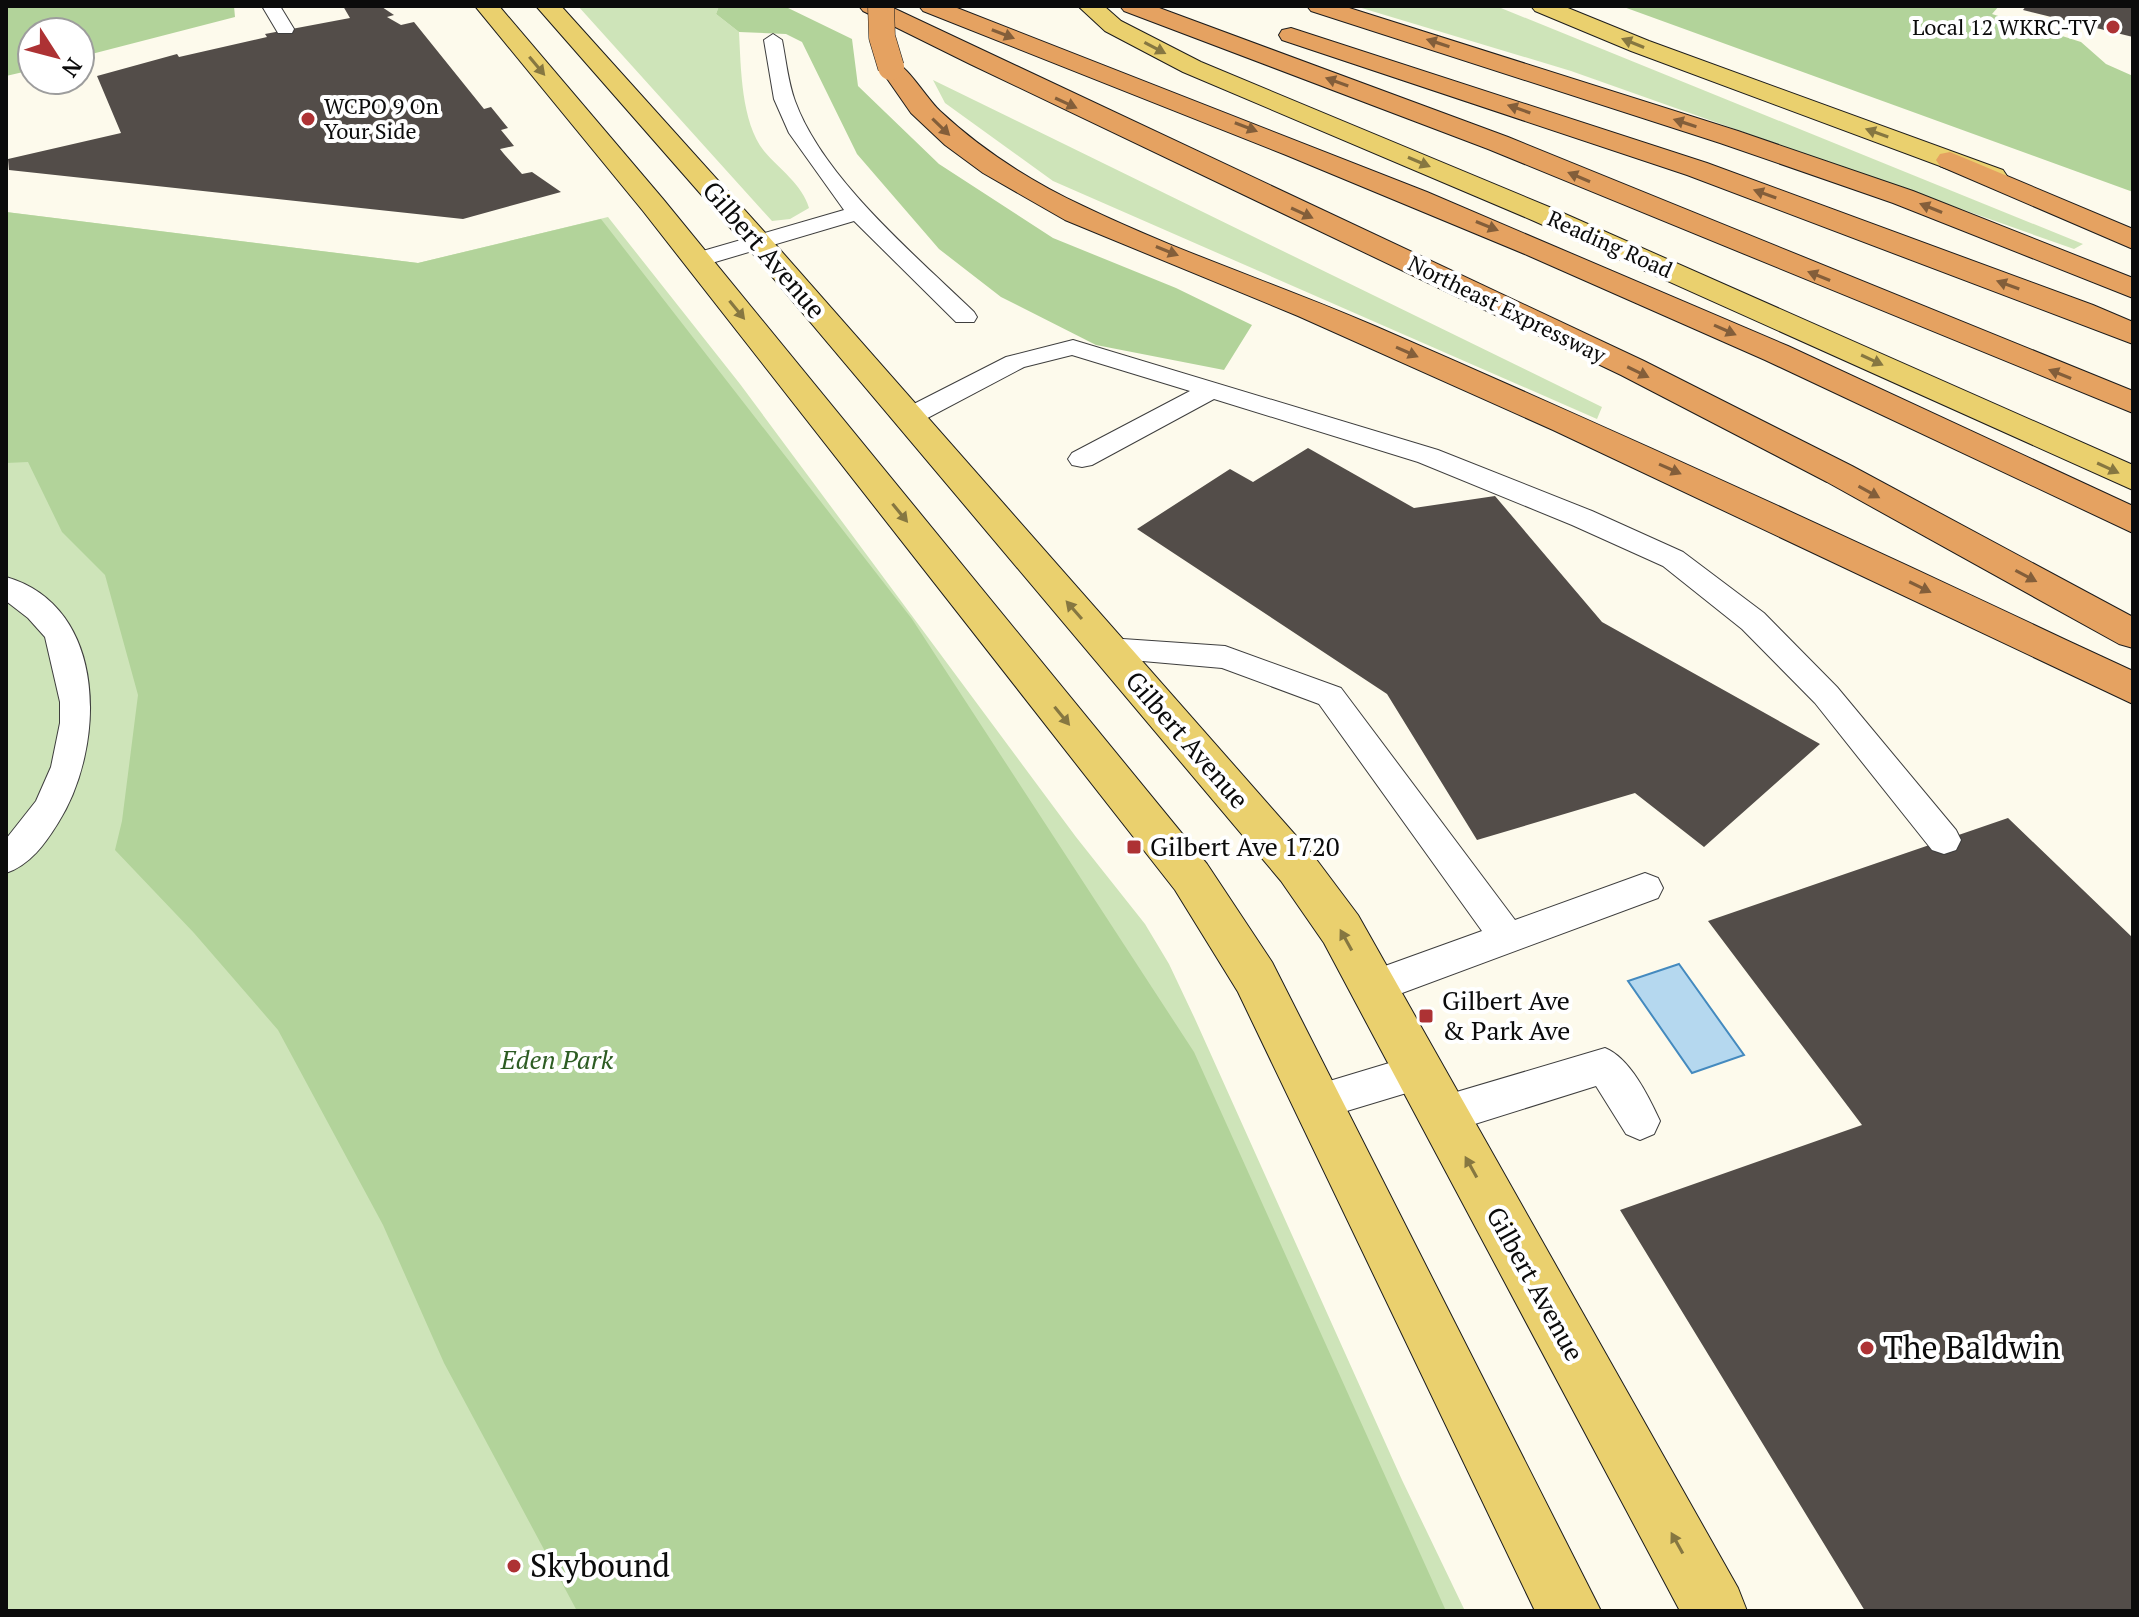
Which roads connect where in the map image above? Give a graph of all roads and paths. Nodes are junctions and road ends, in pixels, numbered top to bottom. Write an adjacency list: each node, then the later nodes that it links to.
1 (271, 6): 12 (lane)
2 (487, 6): 19 (main road, one-way to 19)
3 (548, 6): 18 (main road, Gilbert Avenue)
4 (871, 6): 30 (highway, Northeast Expressway, one-way to 30)
5 (881, 6): 32 (highway, one-way to 32, bridge)
6 (931, 6): 28 (highway, one-way to 28)
7 (1090, 6): 27 (main road, Reading Road, one-way to 27)
8 (1132, 6): 24 (highway, one-way to 8)
9 (1197, 6): 22 (highway, one-way to 9)
10 (1319, 6): 20 (highway, one-way to 10)
11 (1543, 6): 14 (main road, one-way to 11)
12 (285, 29)
13 (773, 40): 15 (lane)
14 (1950, 160): 16 (main road); 17 (highway)
15 (858, 213): 18 (lane); 21 (lane)
16 (2133, 229)
17 (2133, 240)
18 (758, 242): 19 (lane); 25 (main road, Gilbert Avenue)
19 (697, 260): 39 (main road, one-way to 39)
20 (2133, 289)
21 (965, 317)
22 (2133, 334)
23 (1213, 389): 25 (lane); 26 (lane); 33 (lane)
24 (2133, 403)
25 (909, 417): 31 (main road, Gilbert Avenue, one-way to 25)
26 (1082, 459)
27 (2133, 479)
28 (2128, 518)
29 (6, 587): 34 (lane)
30 (2133, 634)
31 (1108, 649): 36 (lane); 37 (main road, Gilbert Avenue, one-way to 31)
32 (2133, 689)
33 (1944, 840)
34 (6, 859)
35 (1645, 888): 36 (lane)
36 (1508, 938): 37 (lane)
37 (1373, 987): 38 (main road, Gilbert Avenue)
38 (1419, 1072): 39 (lane); 40 (main road, Gilbert Avenue)
39 (1317, 1102): 42 (main road)
40 (1443, 1115): 41 (lane); 43 (main road, Gilbert Avenue, one-way to 40)
41 (1640, 1121)
42 (1569, 1611)
43 (1715, 1611)

